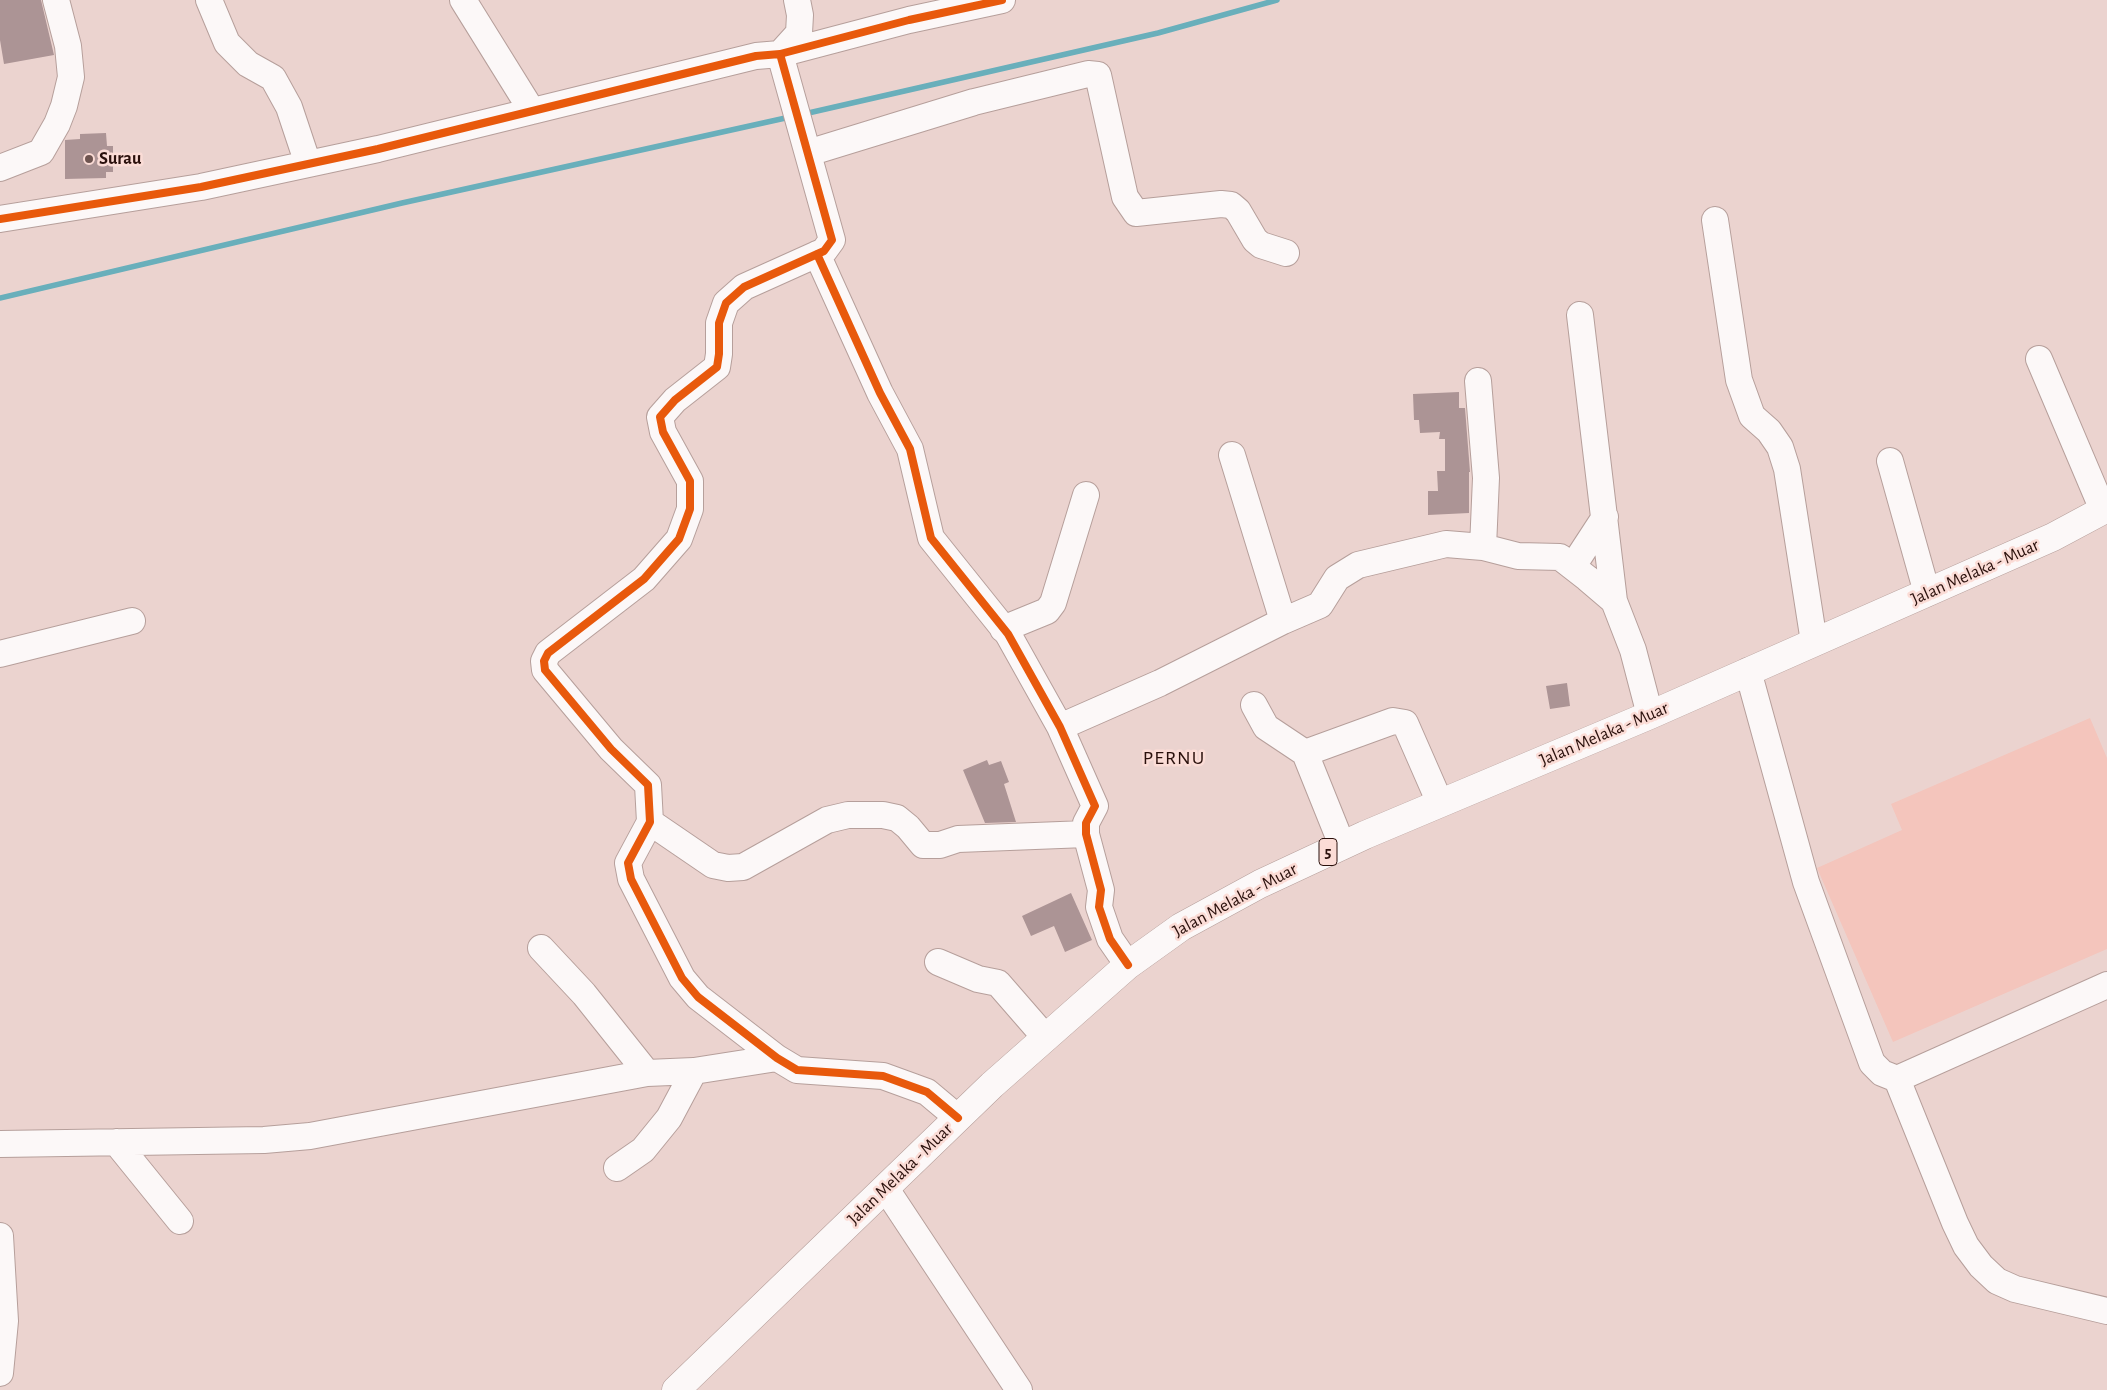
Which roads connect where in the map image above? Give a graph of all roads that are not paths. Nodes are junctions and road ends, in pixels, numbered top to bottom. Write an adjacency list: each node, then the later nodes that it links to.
1 (56, 0): 10 (street)
2 (209, 0): 9 (street)
3 (463, 0): 7 (street)
4 (797, 0): 6 (street)
5 (1002, 0): 6 (street)
6 (780, 54): 7 (street); 8 (street)
7 (532, 111): 9 (street)
8 (805, 144): 13 (street); 14 (street)
9 (308, 164): 11 (street)
10 (0, 168)
11 (0, 219)
12 (1715, 220): 30 (street)
13 (1286, 253)
14 (817, 254): 29 (street); 38 (street)
15 (1580, 314): 22 (street)
16 (2040, 359): 21 (street)
17 (1478, 381): 23 (street)
18 (1232, 455): 28 (street)
19 (1890, 462): 25 (street)
20 (1086, 495): 29 (street)
21 (2105, 509): 25 (main road, Jalan Melaka - Muar / 5)
22 (1605, 517): 24 (street); 26 (street)
23 (1483, 546): 24 (street); 28 (street)
24 (1572, 566): 26 (street)
25 (1927, 593): 30 (main road, Jalan Melaka - Muar / 5)
26 (1614, 601): 34 (street)
27 (132, 621): 31 (street)
28 (1283, 621): 35 (street)
29 (1003, 629): 35 (street)
30 (1814, 642): 32 (main road, Jalan Melaka - Muar / 5)
31 (0, 654)
32 (1748, 671): 34 (main road, Jalan Melaka - Muar / 5); 49 (street)
33 (1254, 705): 36 (street)
34 (1650, 714): 37 (main road, Jalan Melaka - Muar / 5)
35 (1060, 727): 39 (street)
36 (1305, 753): 37 (street); 40 (street)
37 (1440, 803): 40 (main road, Jalan Melaka - Muar / 5)
38 (650, 822): 39 (street); 46 (street)
39 (1086, 834): 42 (street)
40 (1342, 845): 42 (main road, Jalan Melaka - Muar / 5)
41 (541, 948): 48 (street)
42 (1120, 952): 45 (main road, Jalan Melaka - Muar / 5)
43 (938, 962): 45 (street)
44 (2107, 985): 49 (street)
45 (1033, 1022): 50 (main road, Jalan Melaka - Muar / 5)
46 (777, 1058): 47 (street); 50 (street)
47 (694, 1071): 48 (street); 53 (street)
48 (647, 1073): 51 (street)
49 (1897, 1079): 57 (street)
50 (958, 1118): 54 (main road, Jalan Melaka - Muar / 5)
51 (116, 1142): 52 (street); 55 (street)
52 (0, 1144)
53 (617, 1168)
54 (886, 1189): 59 (main road, Jalan Melaka - Muar / 5); 60 (street)
55 (180, 1221)
56 (0, 1236): 58 (street)
57 (2107, 1311)
58 (0, 1374)
59 (676, 1390)
60 (1019, 1390)

